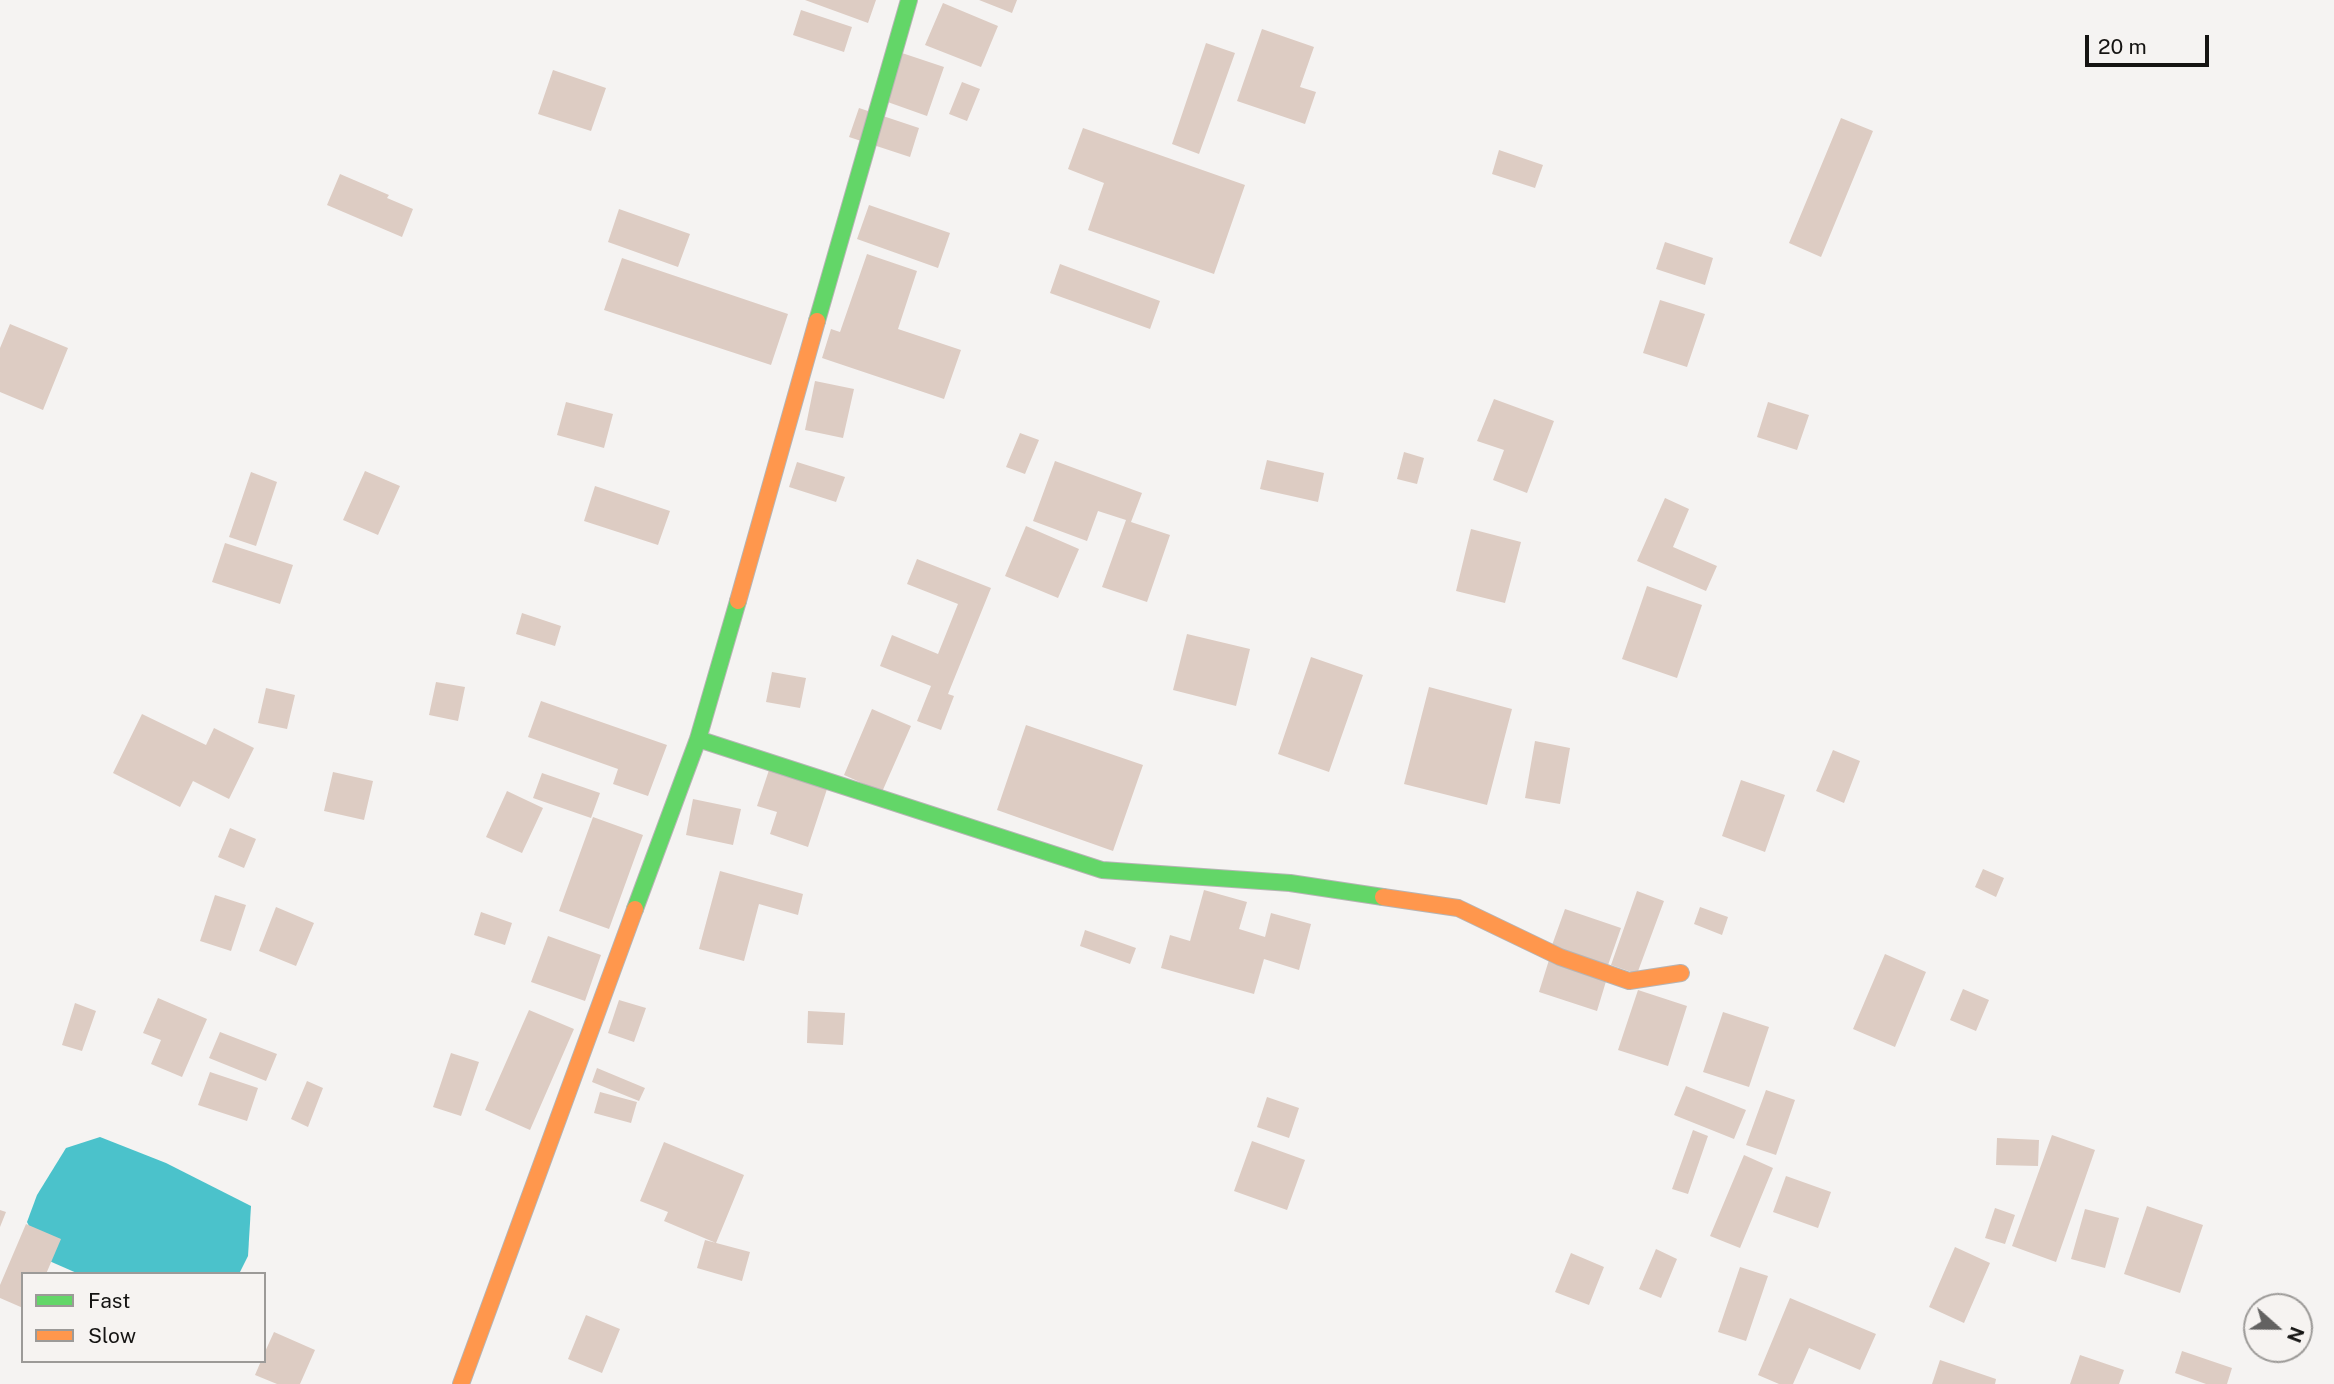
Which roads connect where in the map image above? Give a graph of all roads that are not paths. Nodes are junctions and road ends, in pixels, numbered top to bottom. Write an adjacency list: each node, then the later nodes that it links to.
1 (909, 0): 2 (street)
2 (698, 739): 3 (street); 4 (street)
3 (1681, 973)
4 (461, 1384)

